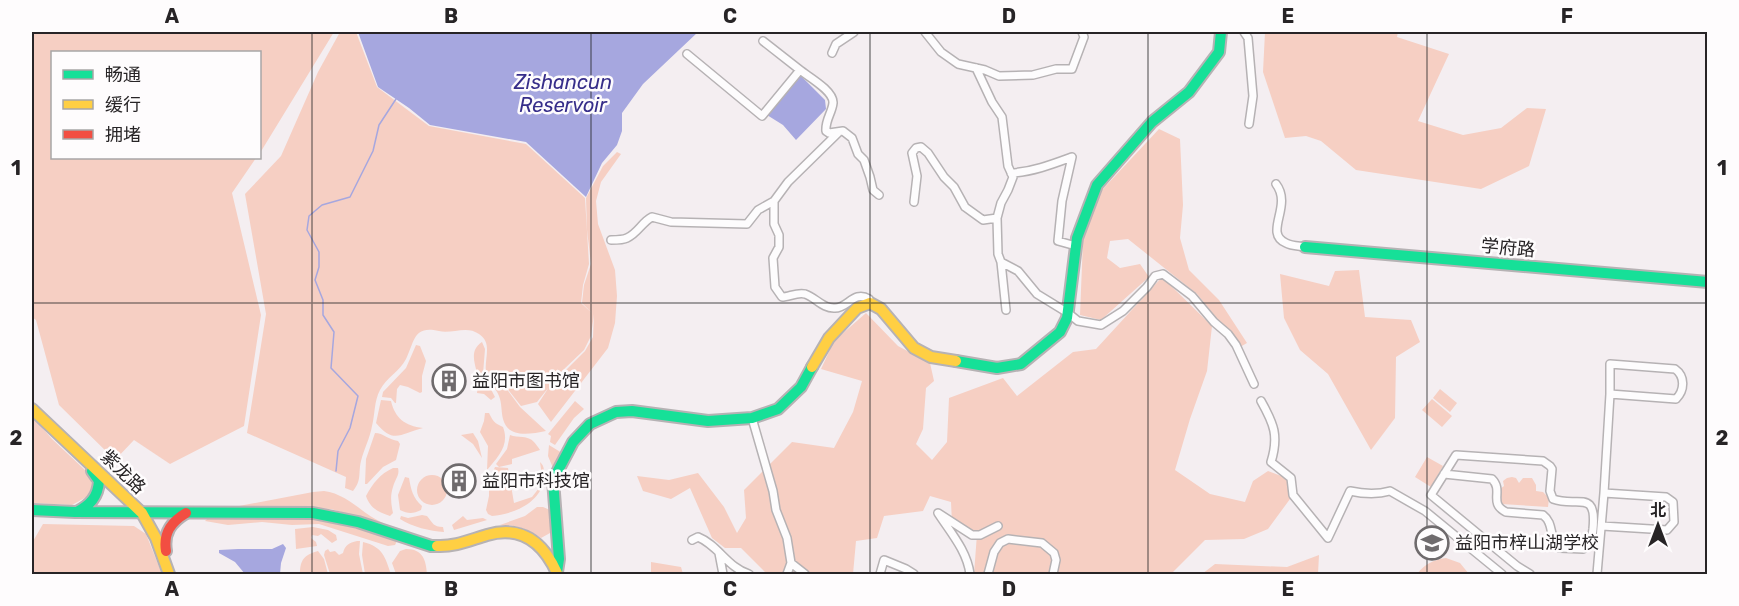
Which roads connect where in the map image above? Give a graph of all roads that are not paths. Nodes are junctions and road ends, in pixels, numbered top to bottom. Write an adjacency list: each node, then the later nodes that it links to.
1 (854, 32): 7 (street)
2 (926, 32): 9 (street)
3 (1082, 32): 9 (street)
4 (1221, 32): 20 (street)
5 (1244, 32): 11 (street)
6 (763, 41): 10 (street)
7 (832, 52)
8 (687, 54): 10 (street)
9 (976, 68): 13 (street)
10 (800, 70): 12 (street)
11 (1249, 124)
12 (839, 132): 15 (street); 16 (street)
13 (1011, 173): 18 (street); 20 (street)
14 (1276, 184): 21 (street)
15 (879, 195)
16 (774, 201): 19 (street); 24 (street)
17 (914, 202): 18 (street)
18 (997, 218): 22 (street)
19 (611, 240)
20 (1076, 246): 26 (street)
21 (1305, 247): 23 (street, 学府路)
22 (1000, 262): 25 (street); 26 (street)
23 (1707, 282)
24 (870, 303): 26 (street); 31 (street)
25 (1006, 310)
26 (1068, 313): 27 (street)
27 (1254, 384)
28 (1610, 394): 28 (street); 34 (street)
29 (1261, 401): 57 (street)
30 (32, 409): 32 (street, 紫龙路)
31 (752, 418): 41 (street); 45 (street)
32 (58, 433): 36 (street); 37 (street, 紫龙路)
33 (1444, 474): 33 (street); 58 (street)
34 (1604, 493): 40 (street); 40 (street)
35 (32, 510): 36 (street)
36 (75, 512): 37 (street)
37 (142, 513): 38 (street); 47 (street, 紫龙路)
38 (186, 513): 43 (street); 47 (street)
39 (998, 526): 54 (street)
40 (1602, 526): 59 (street)
41 (557, 529): 43 (street); 46 (street)
42 (692, 540): 44 (street)
43 (536, 542): 46 (street)
44 (719, 553): 48 (street); 49 (street)
45 (791, 563): 50 (street); 51 (street)
46 (557, 573)
47 (171, 574)
48 (723, 574)
49 (749, 574)
50 (787, 574)
51 (805, 574)
52 (880, 574): 53 (street)
53 (914, 574)
54 (970, 574)
55 (987, 574): 56 (street)
56 (1053, 574)
57 (1502, 574)
58 (1530, 574)
59 (1597, 574)

